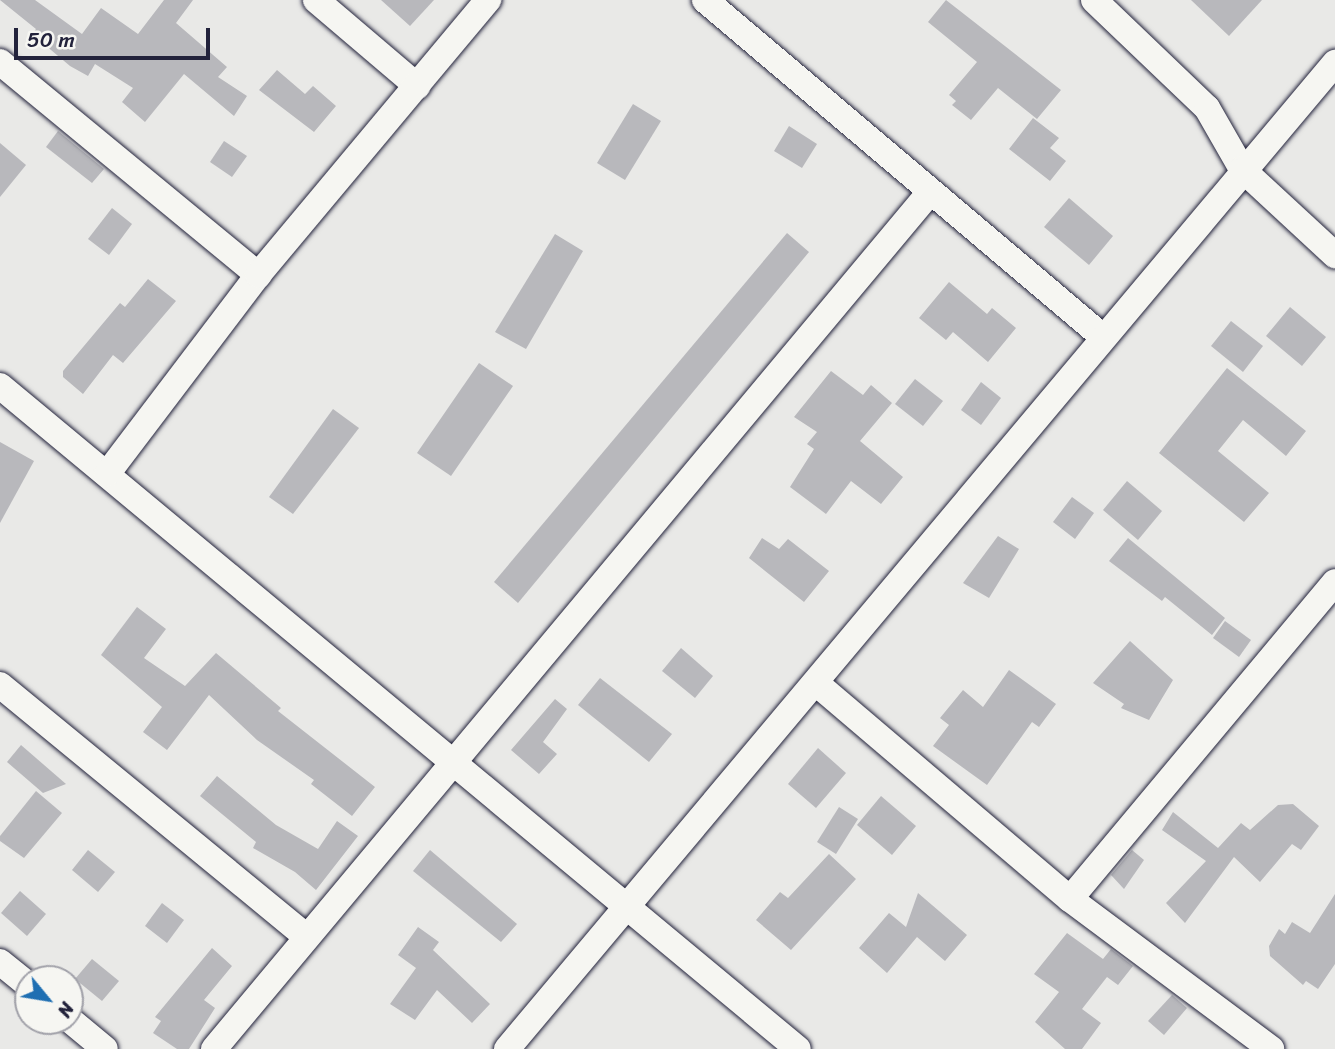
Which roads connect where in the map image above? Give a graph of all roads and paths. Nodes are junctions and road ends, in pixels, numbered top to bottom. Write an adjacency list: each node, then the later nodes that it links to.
1 (316, 0): 7 (street)
2 (488, 0): 7 (street)
3 (705, 0): 9 (street)
4 (1094, 0): 8 (street)
5 (0, 62): 11 (street)
6 (1335, 63): 8 (street)
7 (417, 86): 11 (street)
8 (1242, 169): 10 (street); 12 (street)
9 (930, 192): 12 (street); 18 (street)
10 (1335, 255)
11 (258, 275): 14 (street)
12 (1103, 337): 16 (street)
13 (0, 386): 14 (street)
14 (107, 474): 18 (street)
15 (1335, 582): 19 (street)
16 (816, 683): 19 (street); 20 (street)
17 (0, 685): 21 (street)
18 (451, 763): 20 (street); 21 (street)
19 (1070, 899): 29 (street)
20 (629, 908): 27 (street); 28 (street)
21 (306, 936): 26 (street)
22 (0, 962): 23 (street)
23 (14, 974)
24 (84, 1031): 25 (street)
25 (106, 1049)
26 (214, 1049)
27 (507, 1049)
28 (797, 1049)
29 (1271, 1049)

